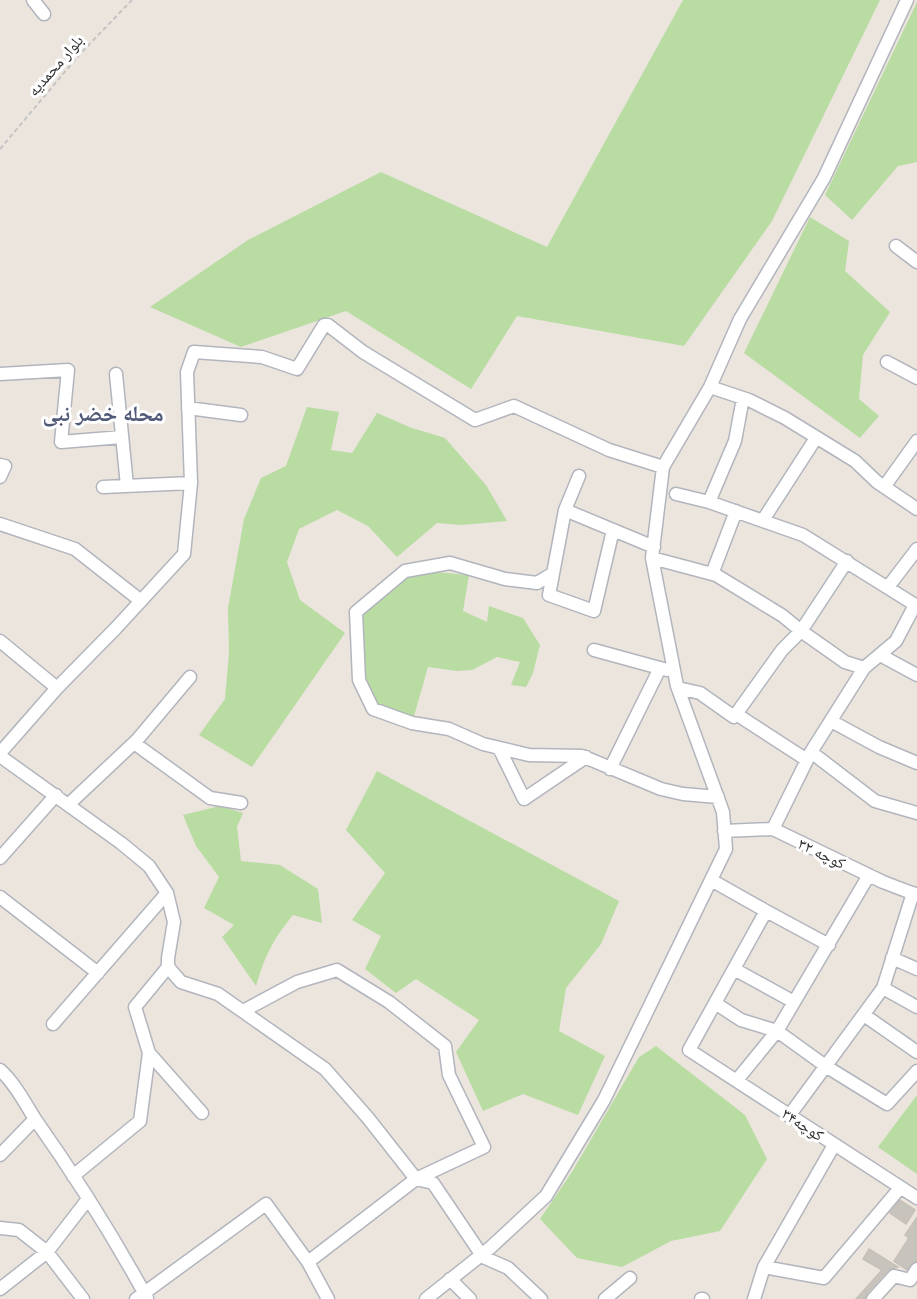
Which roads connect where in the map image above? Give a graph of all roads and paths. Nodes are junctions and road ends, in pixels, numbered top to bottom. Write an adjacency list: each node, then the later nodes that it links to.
1 (33, 0): 4 (street)
2 (132, 0): 5 (path, بلوار محمدیه)
3 (907, 0): 12 (street)
4 (44, 14)
5 (0, 149)
6 (896, 246): 7 (street)
7 (917, 262)
8 (887, 362): 11 (street)
9 (0, 374): 16 (street)
10 (116, 374): 16 (street)
11 (917, 378)
12 (710, 387): 13 (street); 20 (street)
13 (743, 398): 17 (street); 28 (street)
14 (188, 408): 15 (street); 20 (street); 23 (street)
15 (241, 415)
16 (123, 436): 24 (street)
17 (816, 438): 26 (street); 32 (street)
18 (915, 448): 26 (street)
19 (0, 465): 22 (street)
20 (663, 467): 36 (street)
21 (579, 476): 30 (street)
22 (0, 477)
23 (191, 483): 24 (street); 41 (street)
24 (127, 486): 25 (street)
25 (103, 487)
26 (884, 487): 29 (street)
27 (676, 494): 28 (street)
28 (710, 502): 31 (street)
29 (917, 509)
30 (565, 510): 34 (street); 38 (street)
31 (736, 511): 32 (street); 39 (street)
32 (763, 520): 37 (street)
33 (0, 524): 41 (street)
34 (613, 530): 36 (street); 38 (street)
35 (917, 549): 40 (street)
36 (653, 552): 39 (street); 49 (street)
37 (847, 561): 40 (street); 43 (street)
38 (552, 574): 57 (street)
39 (712, 574): 43 (street)
40 (888, 587): 42 (street)
41 (141, 601): 52 (street)
42 (916, 606): 46 (street)
43 (801, 631): 48 (street); 54 (street)
44 (0, 641): 52 (street)
45 (594, 650): 47 (street)
46 (880, 655): 48 (street); 50 (street)
47 (660, 668): 49 (street); 62 (street)
48 (864, 668): 55 (street)
49 (674, 672): 53 (street)
50 (917, 675)
51 (190, 677): 56 (street)
52 (57, 688): 58 (street)
53 (678, 688): 54 (street); 64 (street)
54 (736, 714): 59 (street)
55 (831, 721): 59 (street); 61 (street)
56 (134, 742): 65 (street); 66 (street)
57 (499, 748): 60 (street); 60 (street)
58 (0, 754): 63 (street)
59 (809, 756): 67 (street); 68 (street)
60 (586, 757): 62 (street)
61 (917, 764)
62 (610, 769): 64 (street)
63 (56, 795): 66 (street); 70 (street)
64 (718, 797): 69 (street)
65 (241, 803)
66 (69, 804): 73 (street)
67 (917, 813)
68 (773, 829): 69 (street, کوچه ۳۲); 71 (street, کوچه ۳۲)
69 (724, 831): 72 (street)
70 (0, 858)
71 (868, 875): 74 (street, کوچه ۳۲); 77 (street)
72 (711, 880): 76 (street); 109 (street)
73 (167, 893): 79 (street); 82 (street)
74 (915, 894): 78 (street)
75 (0, 897): 82 (street)
76 (766, 911): 77 (street); 80 (street)
77 (829, 945): 84 (street)
78 (892, 958): 81 (street); 83 (street)
79 (168, 966): 87 (street); 92 (street)
80 (734, 969): 84 (street); 85 (street)
81 (917, 969)
82 (98, 973): 89 (street)
83 (883, 988): 86 (street); 88 (street)
84 (794, 1002): 90 (street)
85 (715, 1003): 90 (street); 96 (street, کوچه۳۴)
86 (917, 1007)
87 (243, 1011): 103 (street); 103 (street)
88 (864, 1015): 91 (street); 93 (street)
89 (53, 1024)
90 (777, 1031): 93 (street); 96 (street)
91 (917, 1052)
92 (149, 1053): 97 (street); 102 (street)
93 (827, 1067): 94 (street); 98 (street)
94 (917, 1071)
95 (2, 1077): 99 (street)
96 (736, 1080): 98 (street, کوچه۳۴)
97 (202, 1113)
98 (789, 1116): 100 (street, کوچه۳۴)
99 (35, 1119): 101 (street); 102 (street)
100 (834, 1145): 104 (street, کوچه۳۴); 111 (street)
101 (0, 1155)
102 (73, 1176): 105 (street)
103 (416, 1179): 109 (street); 110 (street)
104 (900, 1188): 106 (street, کوچه۳۴); 111 (street)
105 (88, 1198): 108 (street); 116 (street)
106 (917, 1198)
107 (0, 1228): 108 (street)
108 (47, 1252): 115 (street); 117 (street)
109 (482, 1254): 114 (street); 121 (street)
110 (308, 1262): 116 (street); 118 (street)
111 (764, 1267): 123 (street)
112 (917, 1269): 124 (street)
113 (630, 1278): 122 (street)
114 (450, 1279): 119 (street); 120 (street)
115 (0, 1289)
116 (143, 1297)
117 (83, 1299)
118 (328, 1299)
119 (426, 1299)
120 (470, 1299)
121 (541, 1299)
122 (605, 1299)
123 (754, 1299)
124 (873, 1299)

